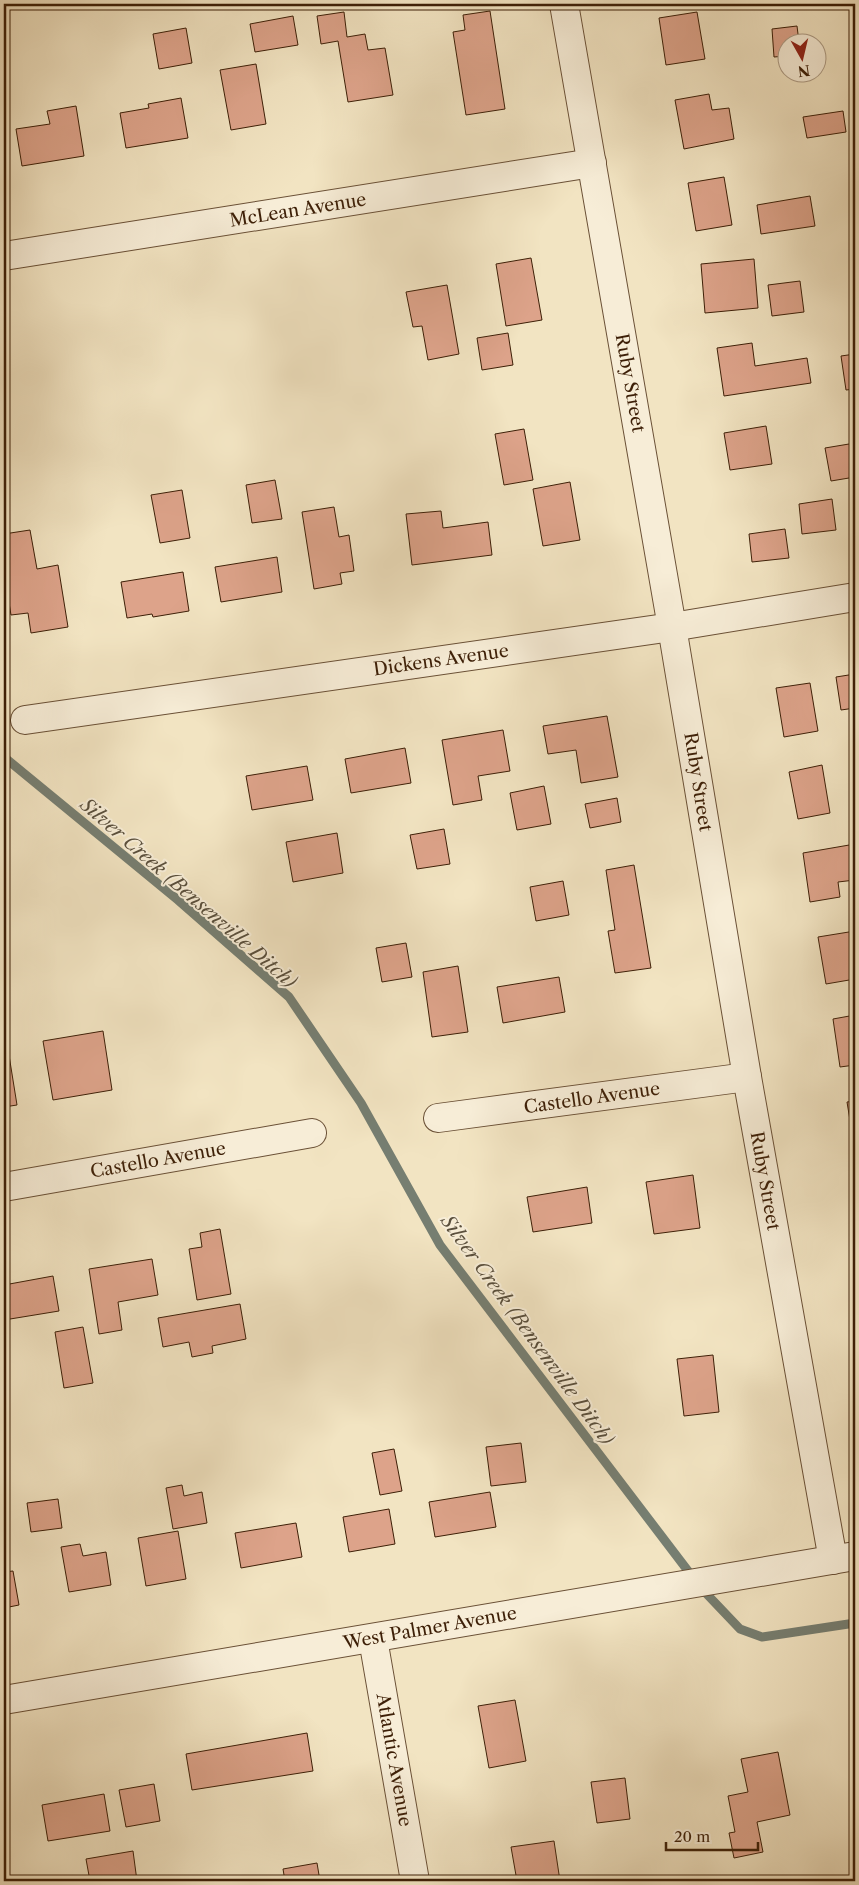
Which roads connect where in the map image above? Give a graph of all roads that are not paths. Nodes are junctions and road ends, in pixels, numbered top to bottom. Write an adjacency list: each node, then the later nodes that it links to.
1 (564, 4): 2 (street, Ruby Street)
2 (592, 164): 3 (street, McLean Avenue); 5 (street, Ruby Street)
3 (4, 256)
4 (855, 597): 5 (street, Dickens Avenue)
5 (672, 627): 6 (street, Dickens Avenue); 7 (street, Ruby Street)
6 (25, 720)
7 (747, 1077): 8 (street, Castello Avenue); 11 (street, Ruby Street)
8 (438, 1118)
9 (312, 1132): 10 (street, Castello Avenue)
10 (4, 1187)
11 (844, 1558): 12 (street, West Palmer Avenue)
12 (373, 1639): 13 (street, West Palmer Avenue); 14 (street, Atlantic Avenue)
13 (4, 1700)
14 (415, 1881)

